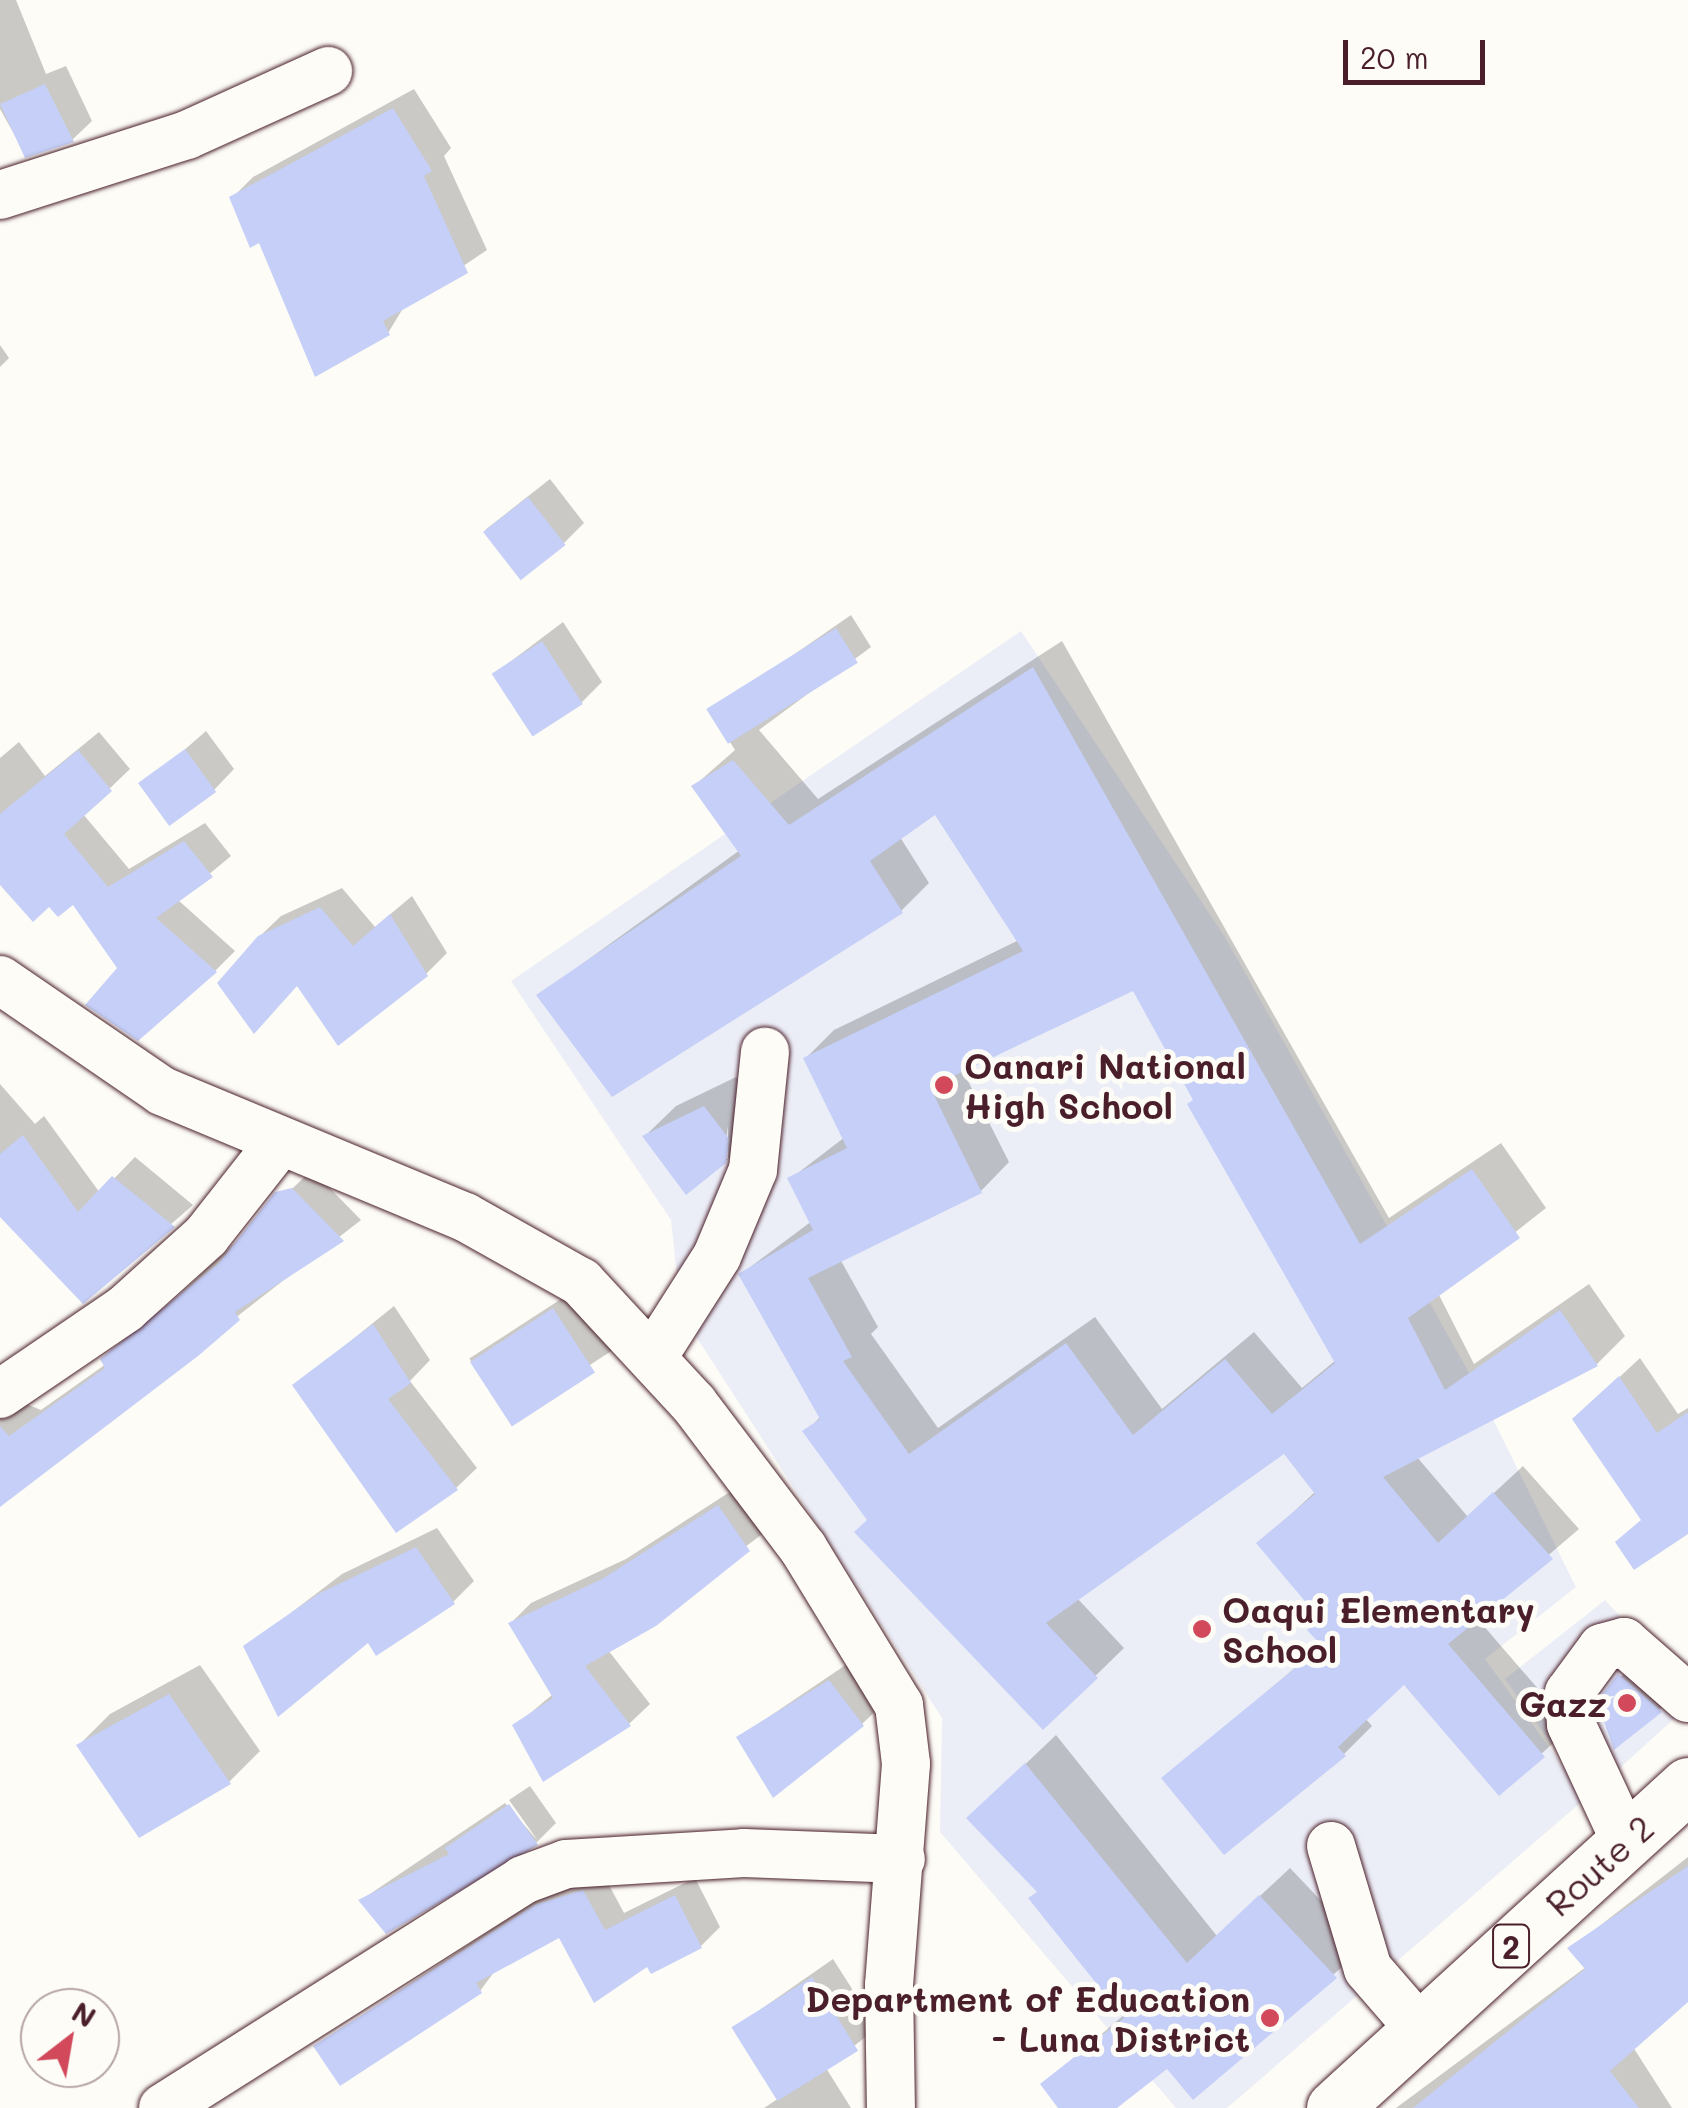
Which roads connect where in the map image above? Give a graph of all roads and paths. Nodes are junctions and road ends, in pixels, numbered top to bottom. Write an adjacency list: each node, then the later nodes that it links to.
1 (328, 72): 2 (street)
2 (0, 195)
3 (0, 980): 5 (street)
4 (765, 1052): 6 (street)
5 (280, 1142): 6 (street); 7 (street)
6 (654, 1355): 12 (street)
7 (0, 1394)
8 (1688, 1698): 10 (street)
9 (1688, 1785): 10 (highway, Route 2 / 2)
10 (1625, 1840): 13 (highway, Route 2 / 2)
11 (1331, 1846): 13 (street)
12 (900, 1859): 14 (street); 15 (street)
13 (1420, 2029): 16 (highway, Route 2 / 2)
14 (163, 2108)
15 (891, 2108)
16 (1334, 2108)

